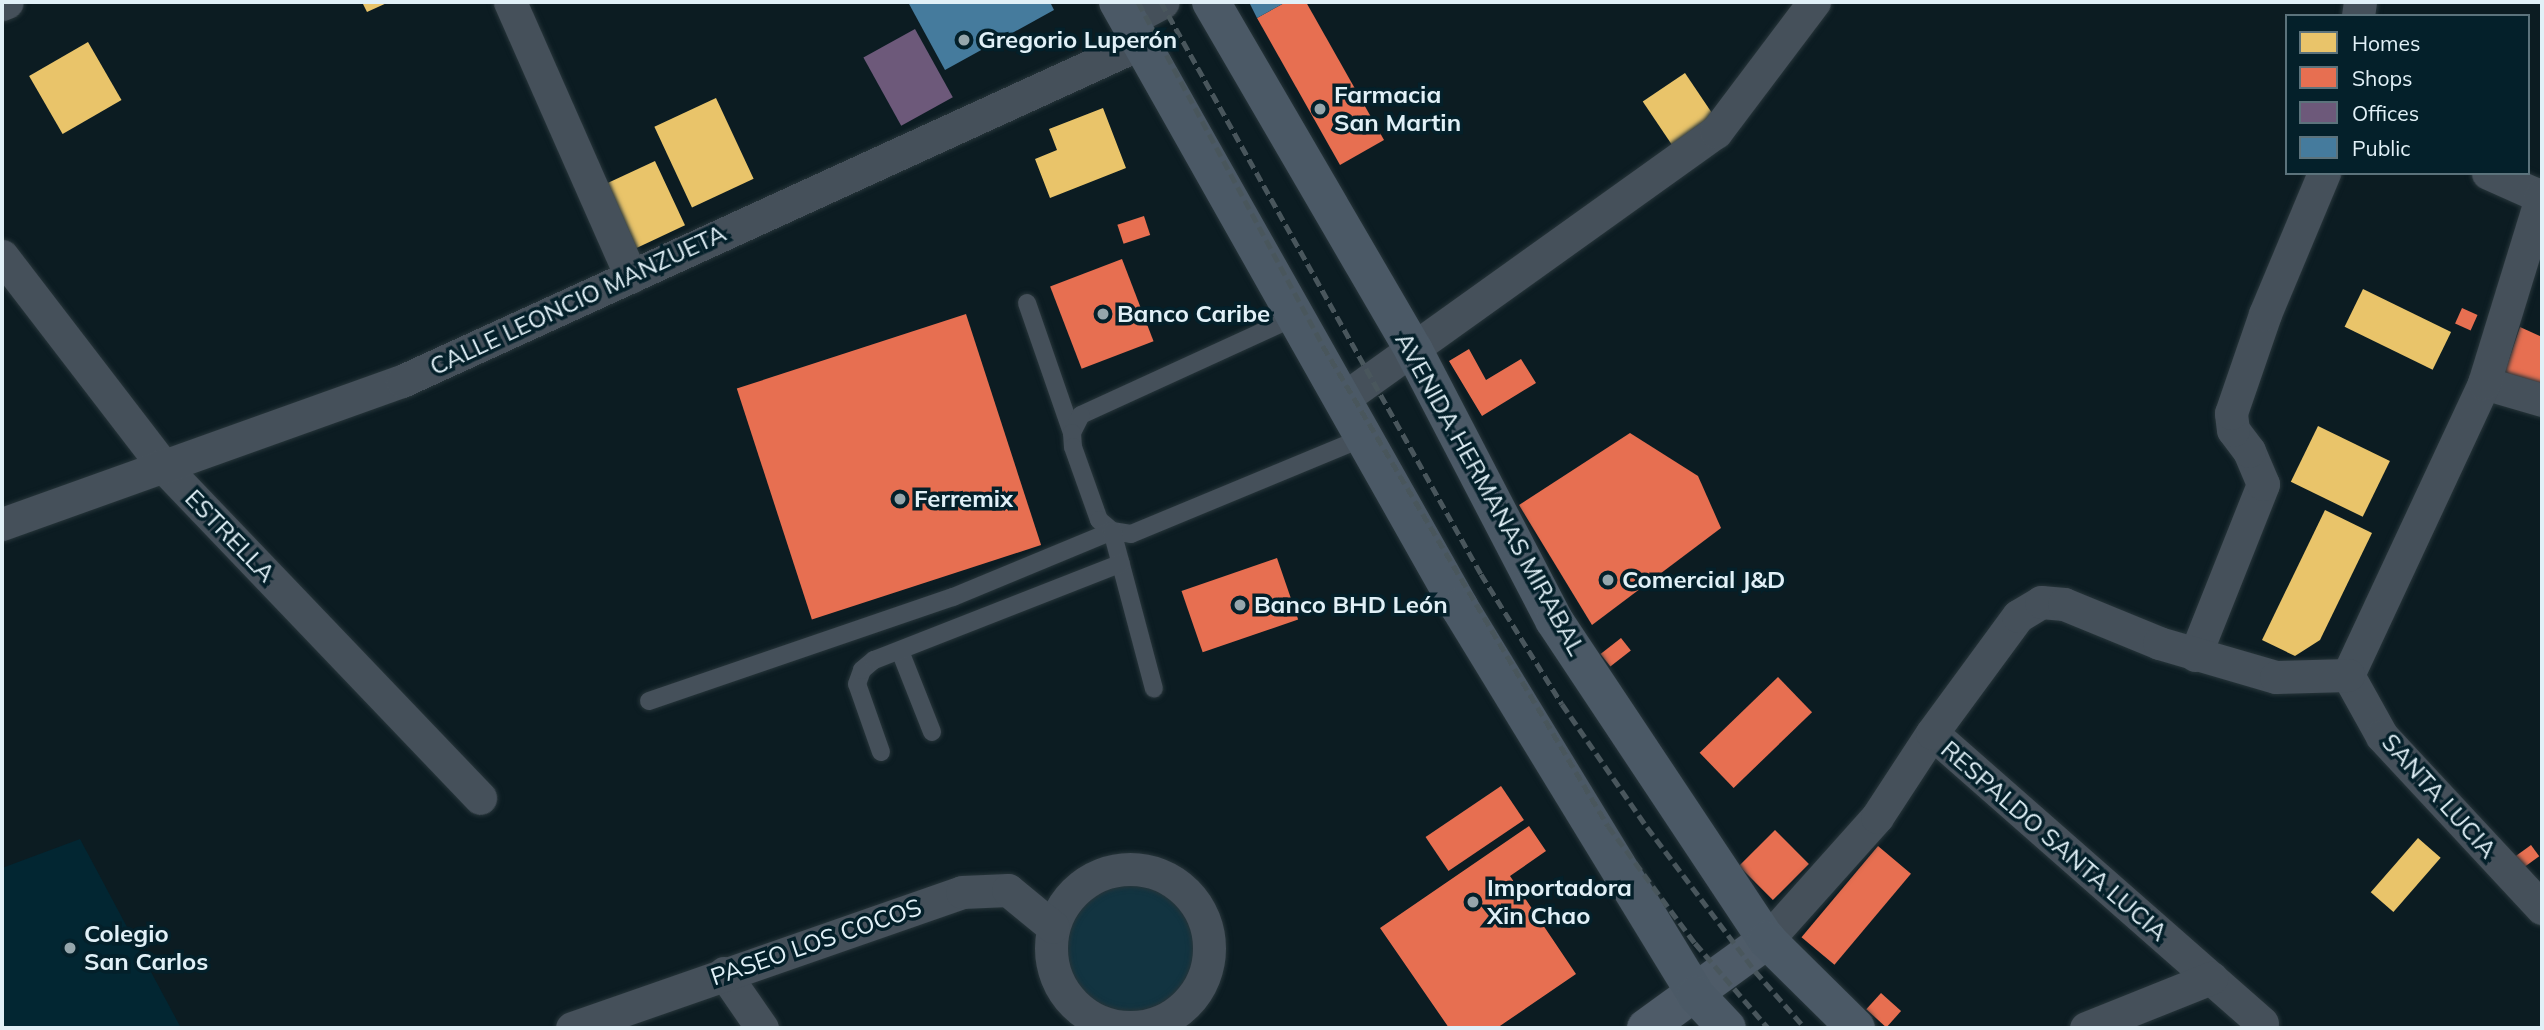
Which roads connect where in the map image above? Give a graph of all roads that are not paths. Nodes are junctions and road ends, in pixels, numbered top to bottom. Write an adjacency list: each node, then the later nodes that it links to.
1 (7, 2): 5 (street)
2 (510, 2): 11 (street)
3 (1211, 2): 14 (main road, AVENIDA HERMANAS MIRABAL)
4 (1814, 2): 14 (street)
5 (2, 4)
6 (1142, 15): 11 (street, CALLE LEONCIO MANZUETA); 13 (main road)
7 (2323, 175): 25 (street)
8 (2493, 175): 9 (street)
9 (2542, 195): 15 (street)
10 (2, 256): 20 (street, ESTRELLA)
11 (631, 276): 20 (street, CALLE LEONCIO MANZUETA)
12 (1027, 303): 18 (lane)
13 (1297, 316): 16 (main road); 18 (lane)
14 (1413, 351): 16 (street); 35 (main road, AVENIDA HERMANAS MIRABAL)
15 (2484, 383): 17 (street); 26 (street)
16 (1344, 398): 19 (main road)
17 (2542, 400)
18 (1072, 433): 22 (lane)
19 (1365, 437): 22 (lane); 38 (main road)
20 (163, 466): 21 (street, CALLE LEONCIO MANZUETA); 32 (street, ESTRELLA)
21 (2, 524)
22 (1112, 531): 23 (lane); 28 (lane)
23 (1121, 563): 24 (lane); 27 (lane)
24 (900, 651): 29 (lane); 31 (lane)
25 (2195, 655): 26 (street, RESPALDO SANTA LUCIA); 30 (street, RESPALDO SANTA LUCIA)
26 (2348, 675): 33 (street, SANTA LUCIA)
27 (1154, 689)
28 (649, 701)
29 (932, 732)
30 (1932, 733): 35 (street); 37 (street, RESPALDO SANTA LUCIA)
31 (881, 752)
32 (480, 797)
33 (2542, 908)
34 (1053, 928): 34 (street); 36 (street, PASEO LOS COCOS)
35 (1767, 940): 38 (street); 44 (main road, AVENIDA HERMANAS MIRABAL)
36 (724, 972): 40 (street, PASEO LOS COCOS); 41 (street)
37 (2211, 978): 39 (street, RESPALDO SANTA LUCIA); 45 (street)
38 (1696, 995): 42 (street); 43 (main road)
39 (2262, 1023)
40 (572, 1028)
41 (762, 1028)
42 (1646, 1028)
43 (1727, 1028)
44 (1856, 1028)
45 (2086, 1028)

